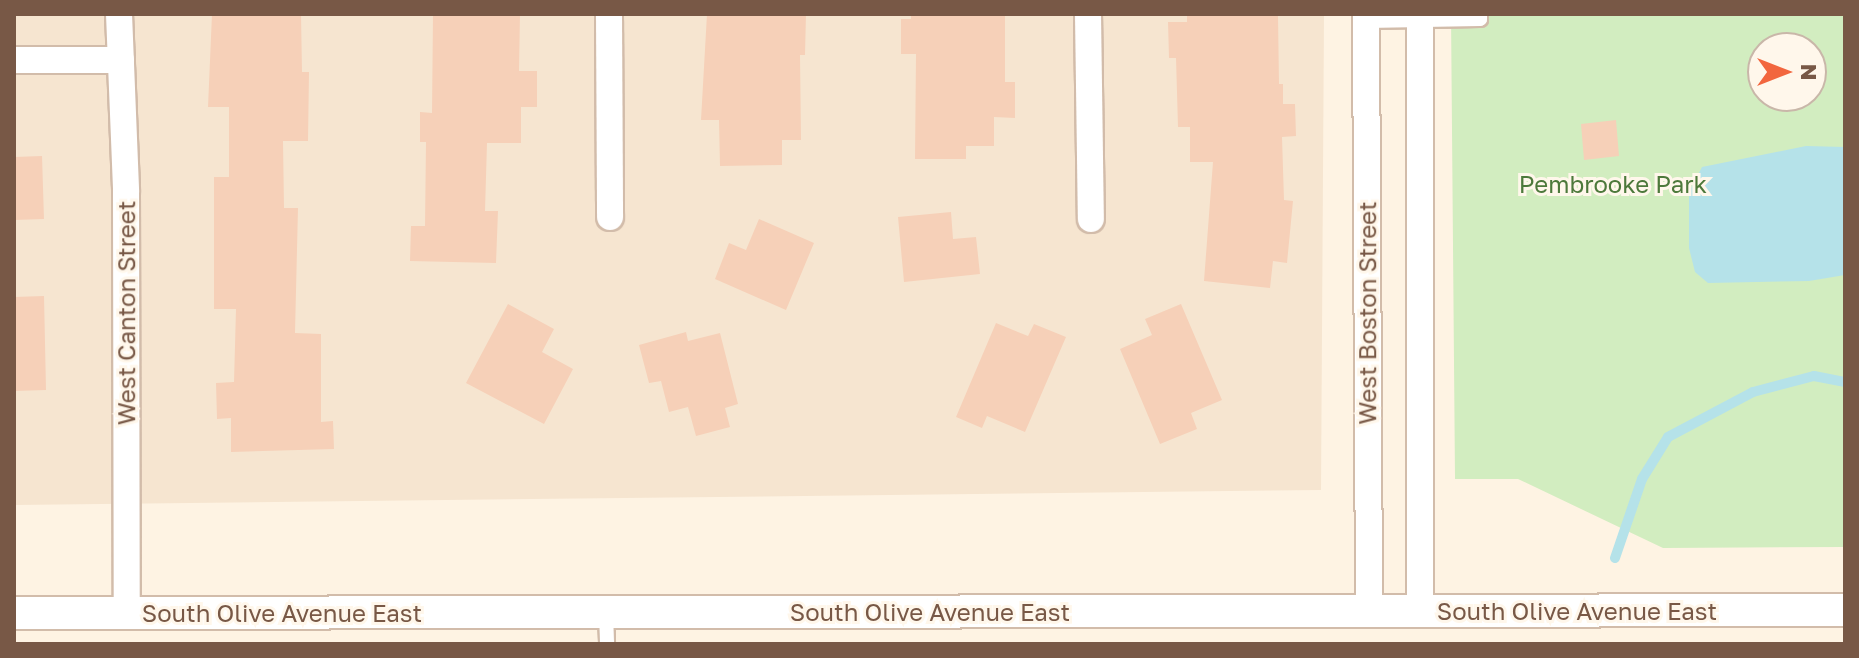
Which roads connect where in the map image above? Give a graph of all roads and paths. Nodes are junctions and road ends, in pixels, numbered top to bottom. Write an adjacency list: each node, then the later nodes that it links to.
1 (119, 14): 8 (street, West Canton Street)
2 (609, 14): 9 (street)
3 (1088, 14): 10 (street)
4 (1480, 14): 6 (lane)
5 (1366, 17): 6 (lane); 12 (street, West Boston Street)
6 (1420, 17): 13 (street)
7 (14, 60): 8 (street)
8 (121, 60): 14 (street, West Canton Street)
9 (610, 217)
10 (1091, 219)
11 (1845, 610): 13 (street, South Olive Avenue East)
12 (1369, 611): 13 (street, South Olive Avenue East); 16 (street, South Olive Avenue East)
13 (1420, 611)
14 (127, 612): 15 (street, South Olive Avenue East); 16 (street, South Olive Avenue East)
15 (14, 613)
16 (607, 629)

